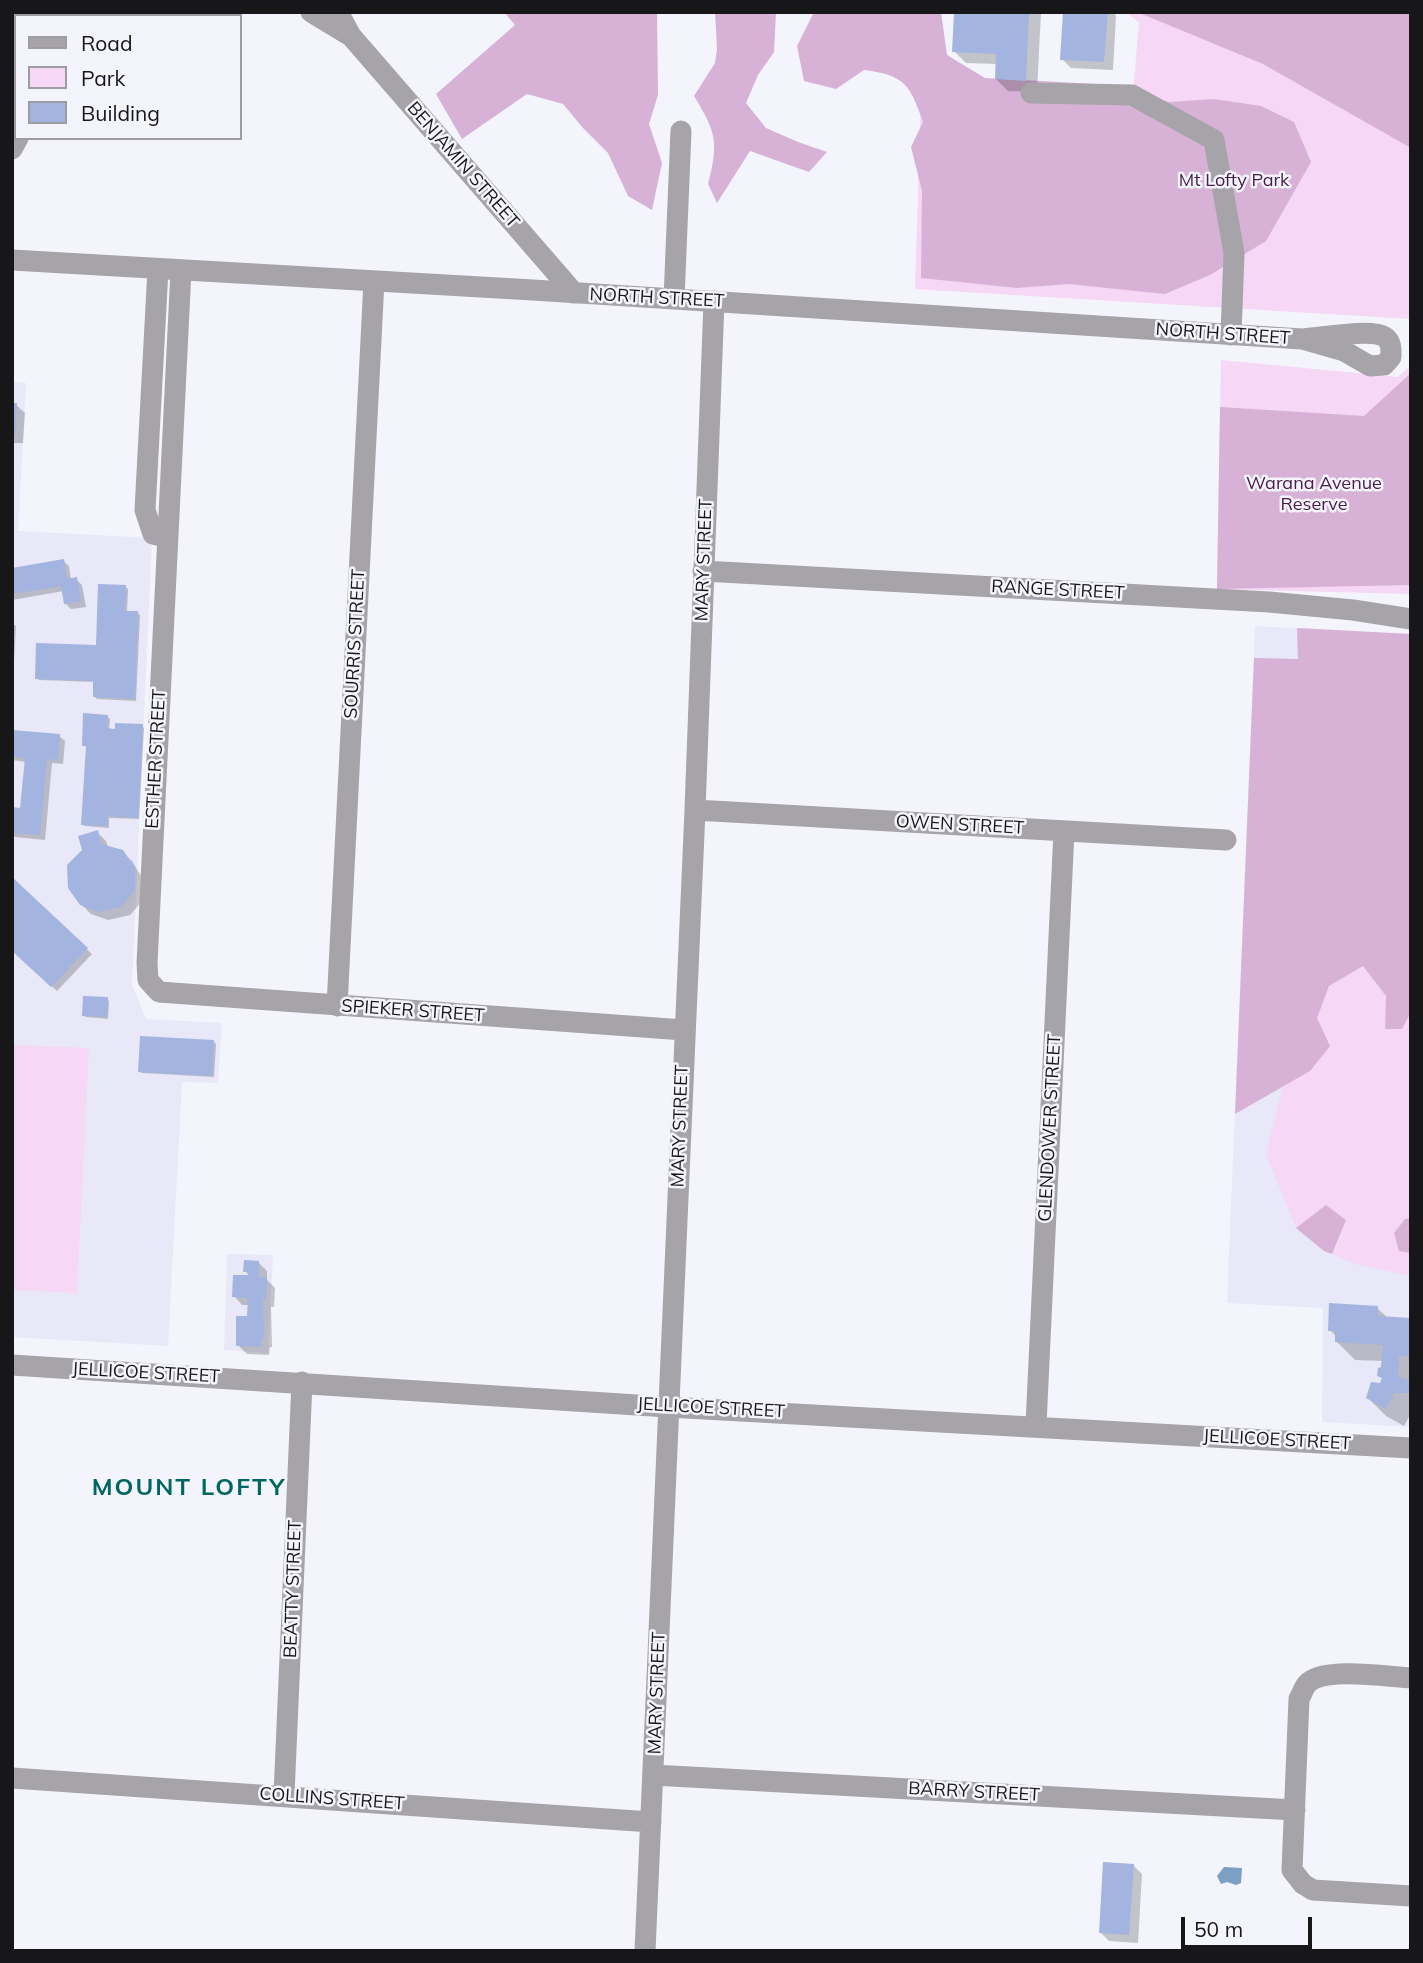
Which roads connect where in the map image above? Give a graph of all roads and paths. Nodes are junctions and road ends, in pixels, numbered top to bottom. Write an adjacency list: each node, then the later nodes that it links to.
1 (311, 12): 3 (street, BENJAMIN STREET)
2 (338, 12): 3 (street, BENJAMIN STREET)
3 (351, 36): 10 (street, BENJAMIN STREET)
4 (1031, 93): 13 (street)
5 (681, 131): 11 (street)
6 (12, 260): 7 (street, NORTH STREET)
7 (158, 269): 8 (street, NORTH STREET); 15 (street)
8 (181, 270): 9 (street, NORTH STREET); 15 (street, ESTHER STREET)
9 (374, 281): 10 (street, NORTH STREET); 22 (street, SOURRIS STREET)
10 (574, 293): 11 (street, NORTH STREET)
11 (674, 299): 12 (street, NORTH STREET)
12 (714, 301): 13 (street, NORTH STREET); 16 (street, MARY STREET)
13 (1231, 334): 14 (street, NORTH STREET)
14 (1302, 339)
15 (166, 537): 21 (street, ESTHER STREET)
16 (703, 571): 17 (street, RANGE STREET); 18 (street, MARY STREET)
17 (1411, 619)
18 (695, 810): 19 (street, OWEN STREET); 23 (street, MARY STREET)
19 (1064, 831): 20 (street, OWEN STREET); 27 (street, GLENDOWER STREET)
20 (1226, 839)
21 (148, 980): 22 (street, SPIEKER STREET)
22 (337, 1006): 23 (street, SPIEKER STREET)
23 (684, 1030): 26 (street, MARY STREET)
24 (12, 1365): 25 (street, JELLICOE STREET)
25 (302, 1382): 26 (street, JELLICOE STREET); 32 (street, BEATTY STREET)
26 (668, 1407): 27 (street, JELLICOE STREET); 30 (street, MARY STREET)
27 (1036, 1425): 28 (street, JELLICOE STREET)
28 (1411, 1448)
29 (1411, 1678): 33 (street)
30 (653, 1775): 33 (street, BARRY STREET); 34 (street, MARY STREET)
31 (12, 1778): 32 (street, COLLINS STREET)
32 (284, 1796): 34 (street, COLLINS STREET)
33 (1294, 1810): 35 (street)
34 (651, 1822): 36 (street, MARY STREET)
35 (1411, 1896)
36 (645, 1951)

